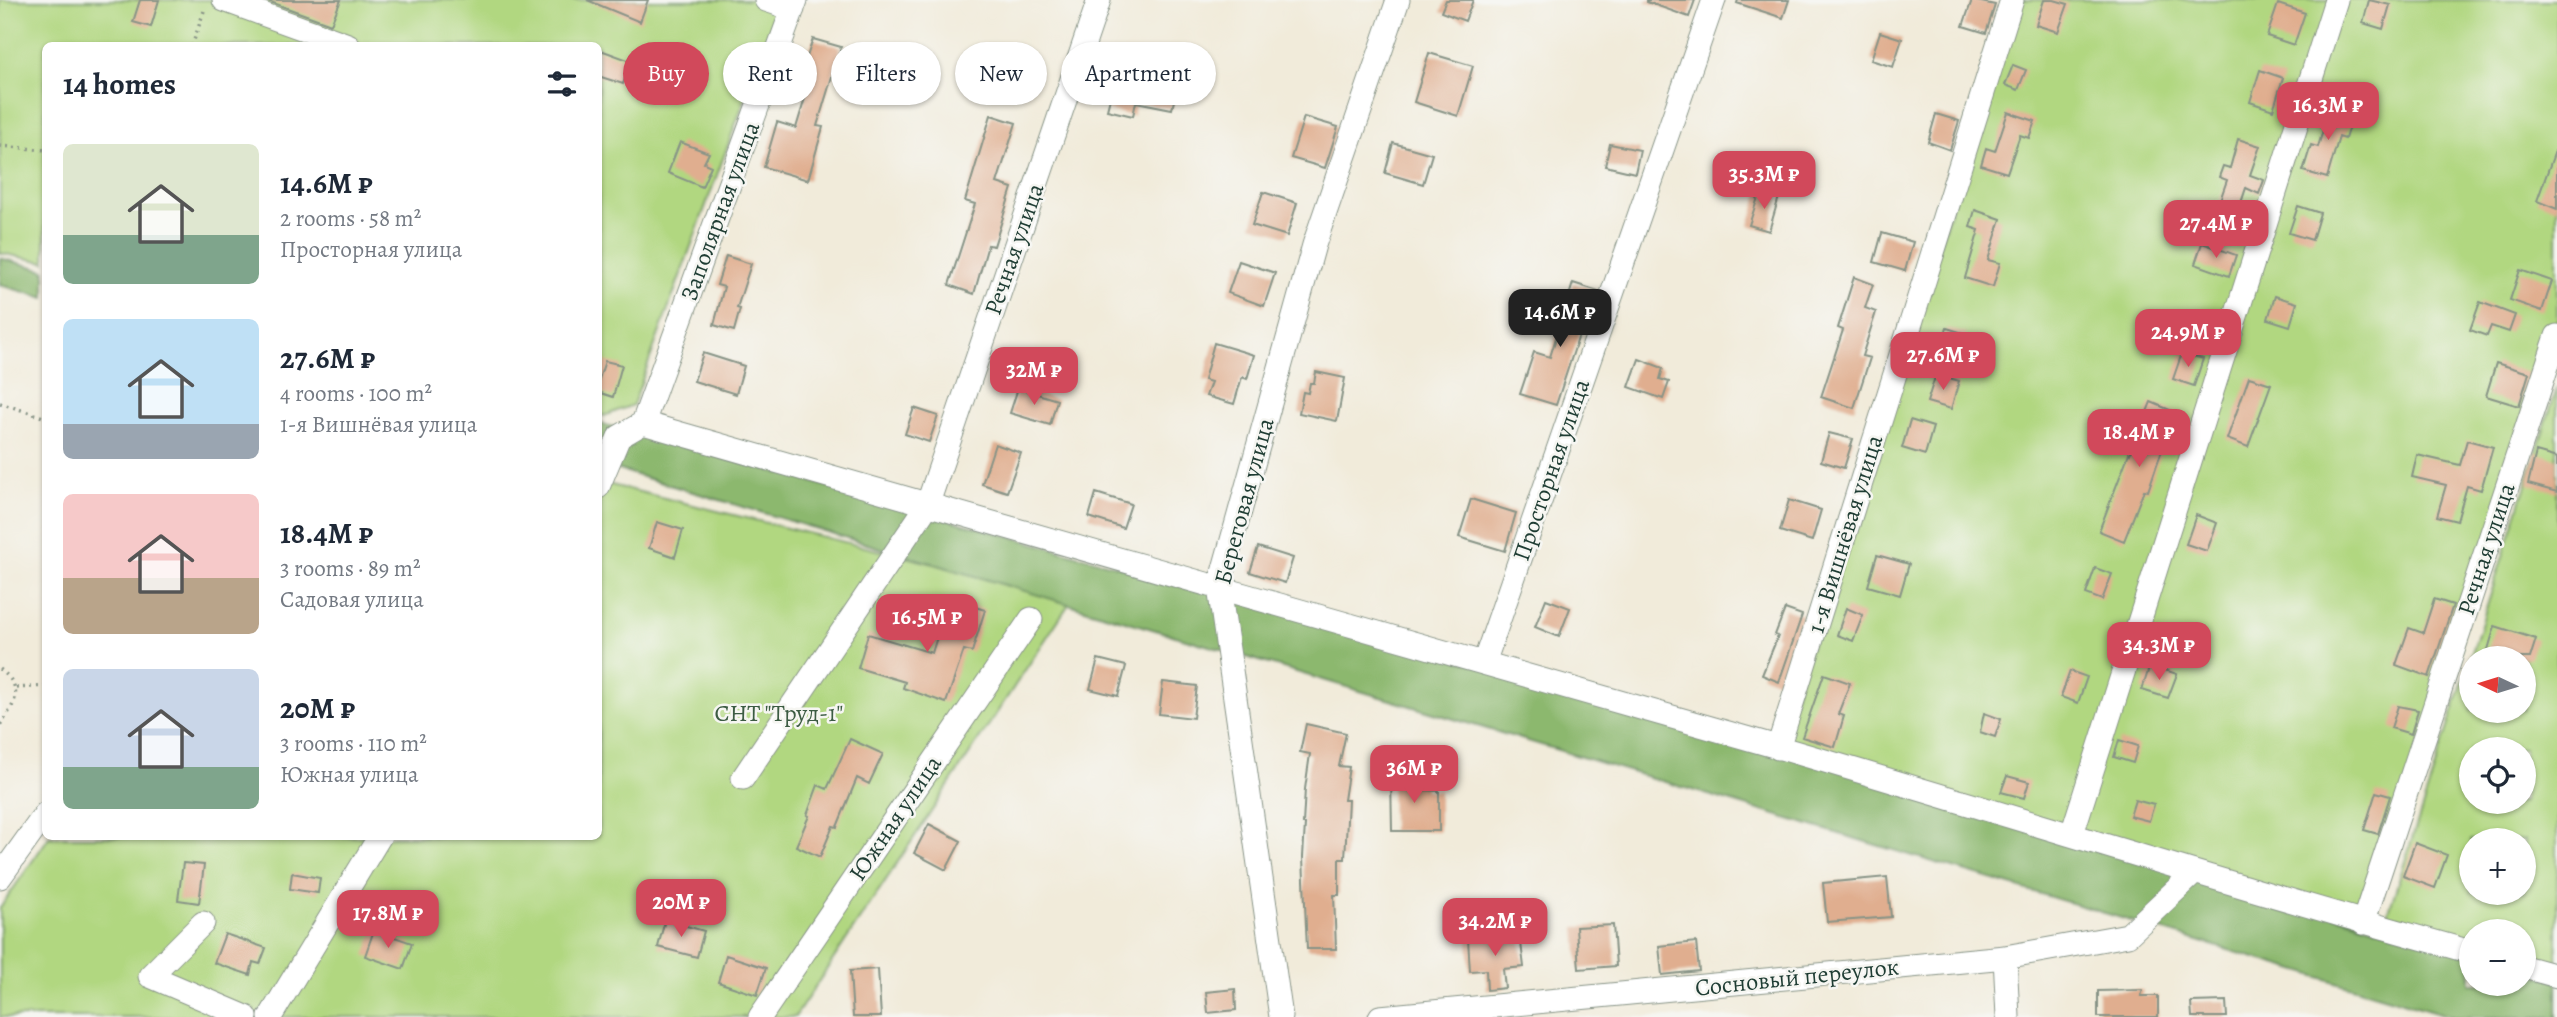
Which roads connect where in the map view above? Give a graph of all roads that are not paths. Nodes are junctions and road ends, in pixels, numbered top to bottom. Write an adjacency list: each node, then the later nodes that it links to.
1 (224, 0): 9 (street)
2 (766, 0): 8 (street)
3 (1099, 0): 13 (street, Речная улица)
4 (1398, 0): 14 (street, Береговая улица)
5 (1714, 0): 16 (street, Просторная улица)
6 (2012, 0): 17 (street, 1-я Вишнёвая улица)
7 (2336, 0): 20 (street)
8 (795, 5): 11 (street, Заполярная улица)
9 (340, 42)
10 (2557, 336): 24 (street, Речная улица)
11 (643, 423): 12 (street); 13 (street)
12 (602, 477)
13 (927, 506): 14 (street); 18 (street, Речная улица)
14 (1219, 587): 16 (street); 33 (street, Береговая улица)
15 (1031, 619): 32 (street, Южная улица)
16 (1484, 663): 17 (street)
17 (1778, 748): 20 (street)
18 (744, 778)
19 (42, 819): 23 (street)
20 (2072, 834): 22 (street)
21 (378, 840): 31 (street)
22 (2194, 873): 24 (street); 27 (street, Сосновый переулок)
23 (0, 877)
24 (2363, 922): 26 (street)
25 (203, 923): 30 (street)
26 (2459, 949)
27 (2005, 957): 34 (street, Сосновый переулок); 35 (street)
28 (2536, 970): 29 (street)
29 (2557, 976)
30 (246, 1017)
31 (270, 1017)
32 (760, 1017)
33 (1281, 1017)
34 (1380, 1017)
35 (2008, 1017)

